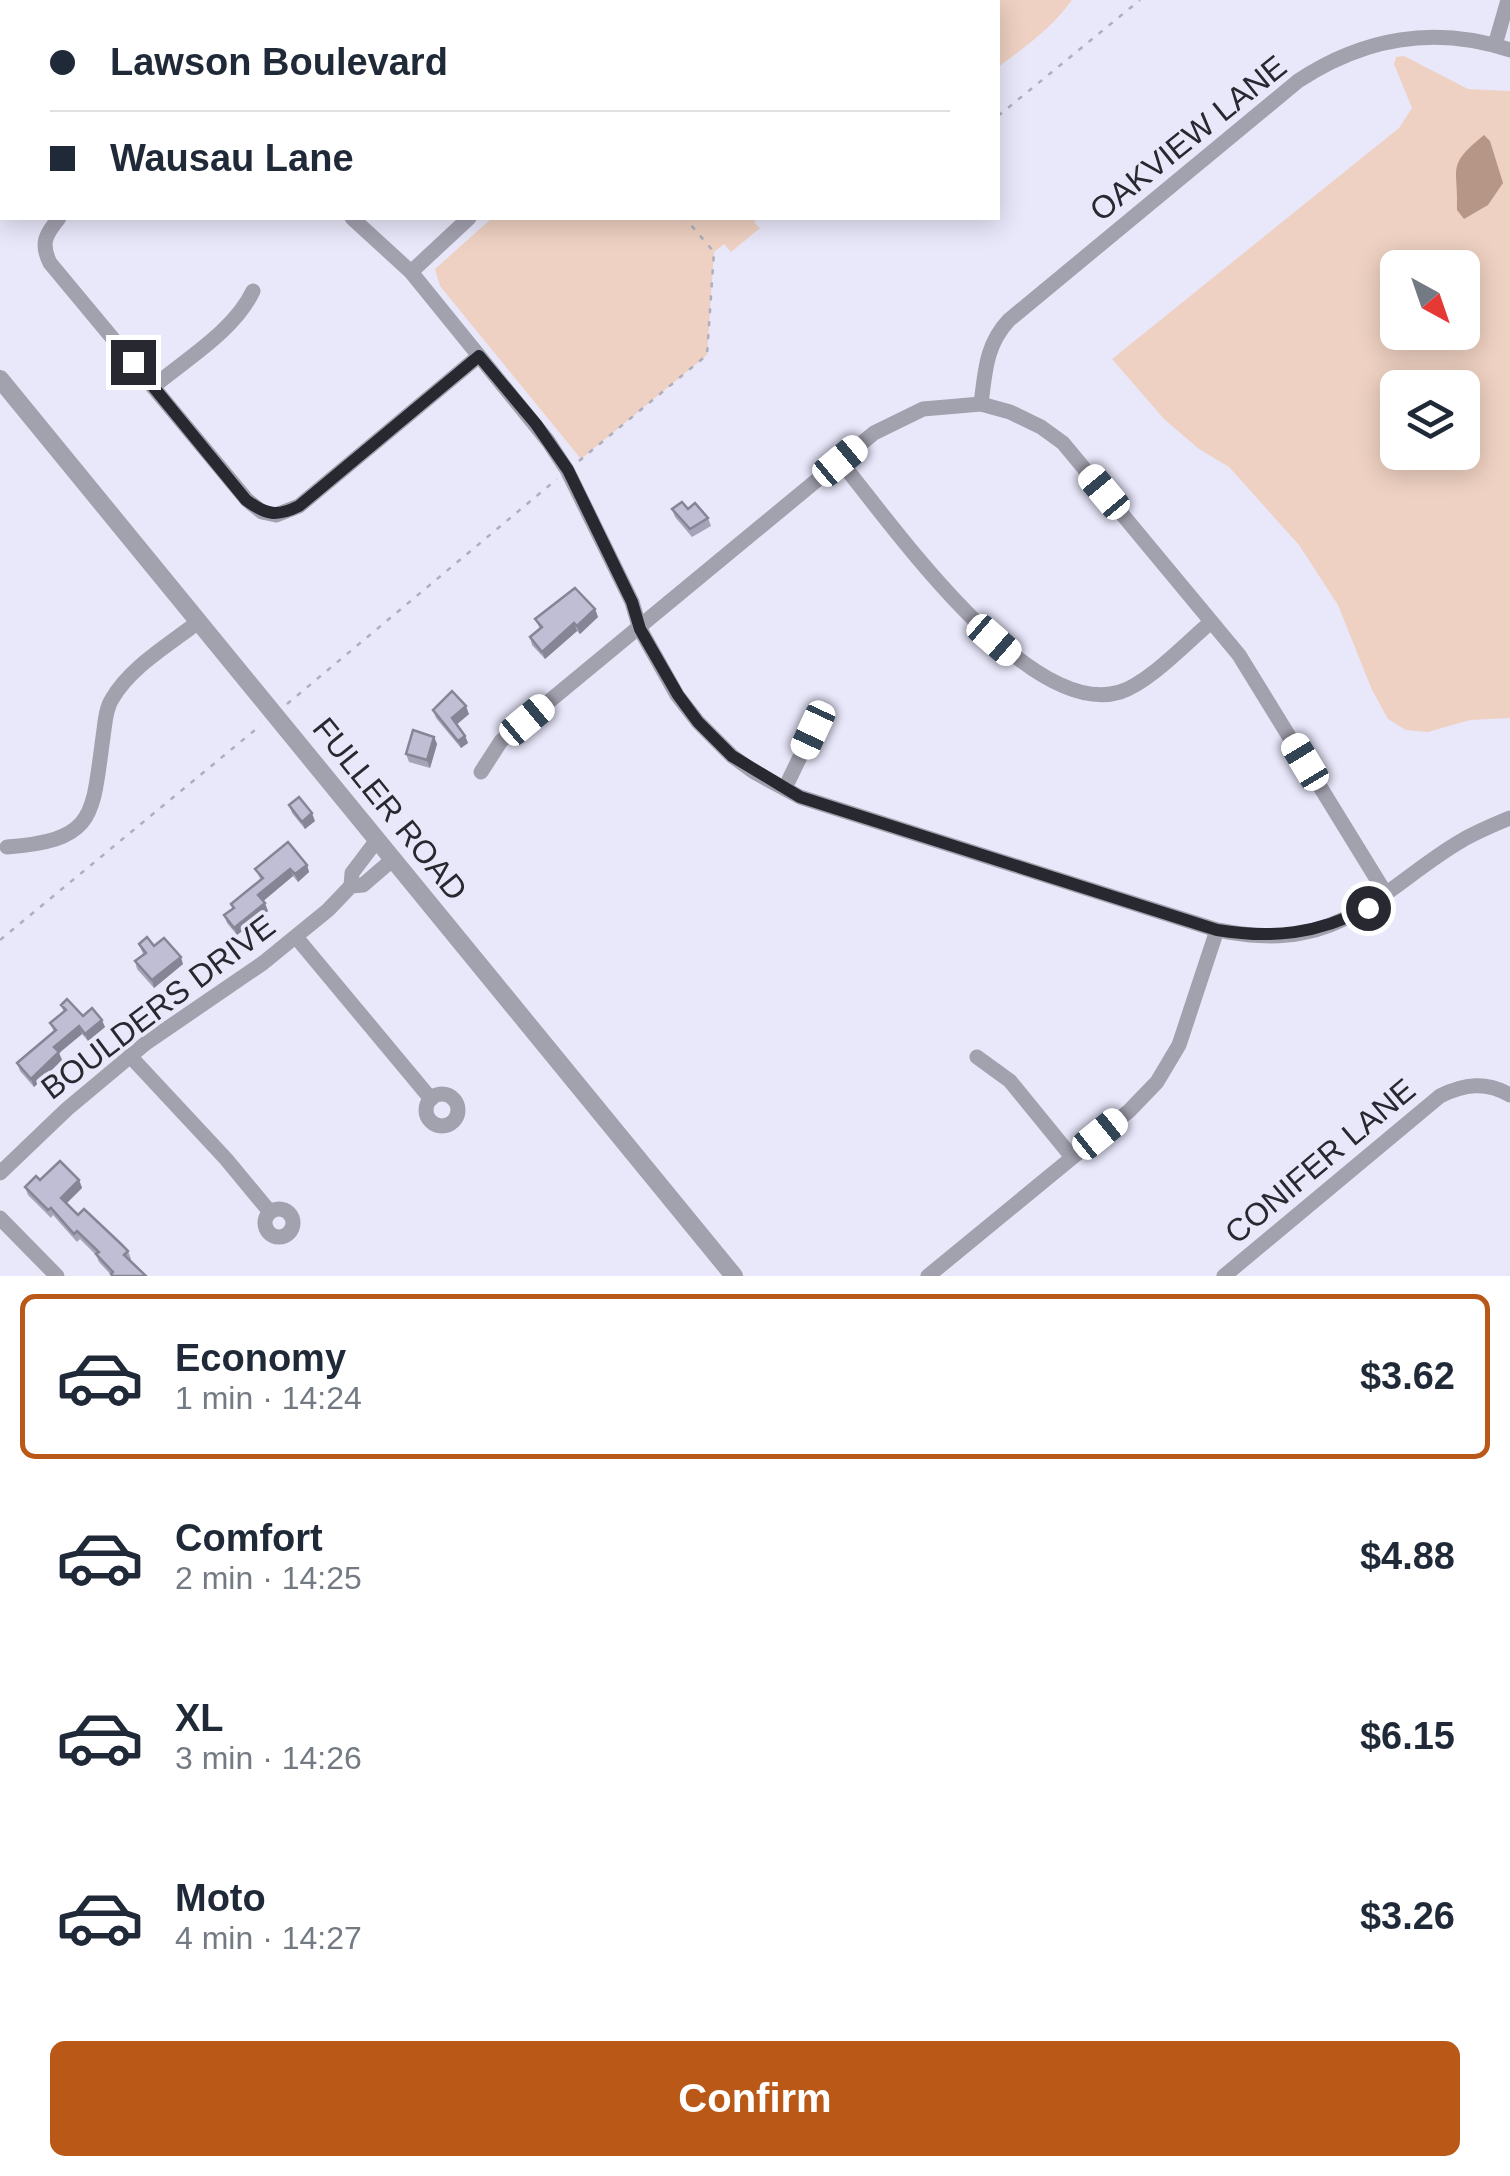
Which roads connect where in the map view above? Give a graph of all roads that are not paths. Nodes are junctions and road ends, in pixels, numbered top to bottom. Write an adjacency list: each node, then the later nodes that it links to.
1 (1508, 0): 2 (street)
2 (1503, 48): 11 (street, OAKVIEW LANE)
3 (58, 220): 10 (street)
4 (354, 220): 6 (street)
5 (467, 220): 6 (street)
6 (411, 272): 8 (street)
7 (253, 292): 10 (street)
8 (479, 356): 10 (street); 15 (street)
9 (0, 379): 13 (street, FULLER ROAD)
10 (153, 387)
11 (981, 404): 12 (street); 14 (street)
12 (840, 461): 14 (street); 15 (street)
13 (198, 622): 20 (street, FULLER ROAD); 21 (street)
14 (1211, 622): 24 (street)
15 (640, 629): 17 (street); 18 (street)
16 (813, 730): 18 (street)
17 (481, 772)
18 (785, 788): 25 (street)
19 (1510, 818): 24 (street)
20 (376, 840): 22 (street, FULLER ROAD); 23 (street, BOULDERS DRIVE)
21 (7, 848)
22 (392, 860): 23 (street, BOULDERS DRIVE); 36 (street, FULLER ROAD)
23 (351, 886): 26 (street, BOULDERS DRIVE)
24 (1386, 894): 25 (street)
25 (1217, 930): 31 (street)
26 (296, 937): 27 (street, BOULDERS DRIVE); 30 (street)
27 (130, 1056): 32 (street, BOULDERS DRIVE); 33 (street)
28 (978, 1057): 31 (street)
29 (1510, 1095): 38 (street, CONIFER LANE)
30 (431, 1099)
31 (1072, 1157): 37 (street)
32 (0, 1173)
33 (270, 1212)
34 (0, 1218): 35 (street)
35 (57, 1276)
36 (734, 1276)
37 (928, 1276)
38 (1224, 1276)

